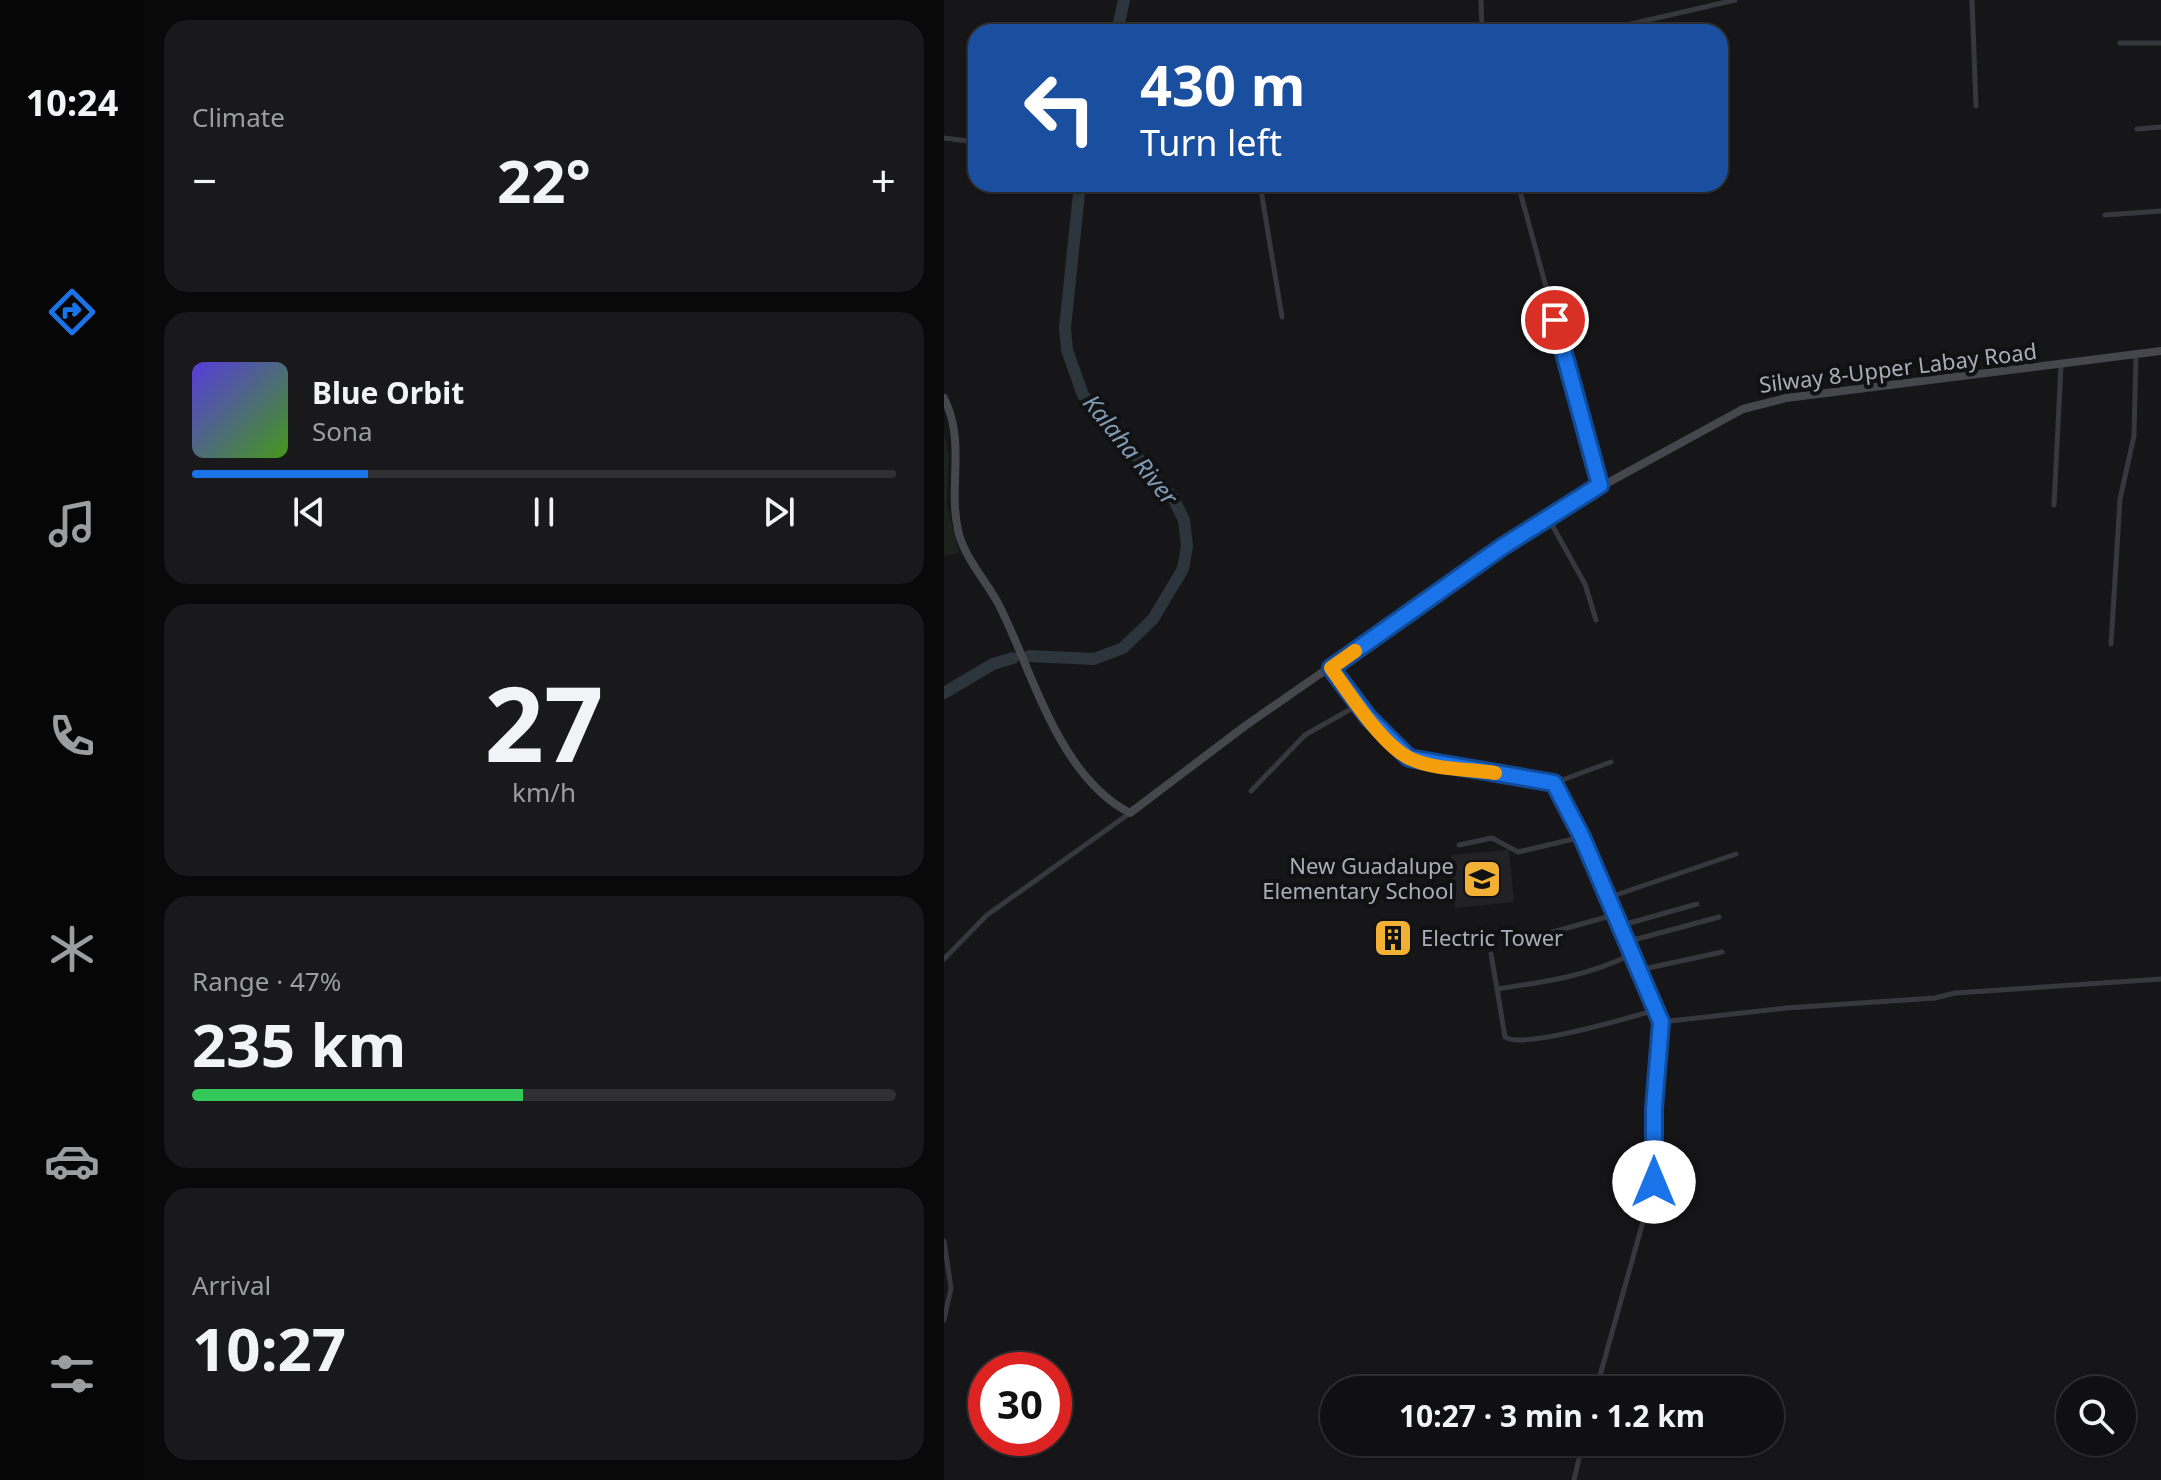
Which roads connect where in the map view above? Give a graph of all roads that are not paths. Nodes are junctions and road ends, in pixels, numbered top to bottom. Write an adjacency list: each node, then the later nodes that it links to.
1 (1481, 0): 4 (street)
2 (1735, 0): 5 (street)
3 (1972, 0): 8 (street)
4 (1482, 24)
5 (1631, 24)
6 (2120, 43): 7 (street)
7 (2161, 43)
8 (1976, 106)
9 (2161, 127): 10 (street)
10 (2137, 129)
11 (944, 138): 12 (street)
12 (968, 141)
13 (1261, 192): 17 (street)
14 (1520, 192): 22 (street)
15 (2161, 211): 16 (street)
16 (2105, 215)
17 (1282, 317)
18 (2161, 351): 19 (main road, Silway 8-Upper Labay Road)
19 (2136, 353): 20 (main road, Silway 8-Upper Labay Road); 28 (street)
20 (2061, 365): 22 (main road, Silway 8-Upper Labay Road); 25 (street)
21 (944, 398): 24 (main road)
22 (1600, 485): 26 (main road, Silway 8-Upper Labay Road)
23 (944, 494): 24 (street)
24 (957, 501): 34 (main road)
25 (2054, 505)
26 (1547, 516): 27 (street); 29 (main road, Silway 8-Upper Labay Road)
27 (1596, 620)
28 (2111, 644)
29 (1331, 668): 30 (street); 34 (main road, Silway 8-Upper Labay Road)
30 (1358, 705): 32 (street); 33 (street)
31 (1611, 762): 32 (street)
32 (1554, 783): 35 (street)
33 (1251, 791)
34 (1130, 813): 48 (street)
35 (1582, 837): 36 (street); 38 (street)
36 (1459, 845)
37 (1736, 854): 38 (street)
38 (1607, 898): 40 (street)
39 (1697, 904): 42 (street)
40 (1614, 915): 42 (street); 43 (street)
41 (1719, 917): 44 (street)
42 (1619, 926): 44 (street)
43 (1542, 935)
44 (1626, 942): 47 (street)
45 (1722, 952): 49 (street)
46 (1491, 954): 51 (street)
47 (1632, 954): 49 (street); 51 (street)
48 (944, 959)
49 (1639, 970): 52 (street)
50 (2161, 979): 53 (street)
51 (1497, 989): 52 (street)
52 (1656, 1010): 53 (street)
53 (1661, 1022): 56 (street)
54 (944, 1241): 55 (street)
55 (944, 1320)
56 (1600, 1376)
57 (1580, 1456): 58 (street)
58 (1574, 1480)

